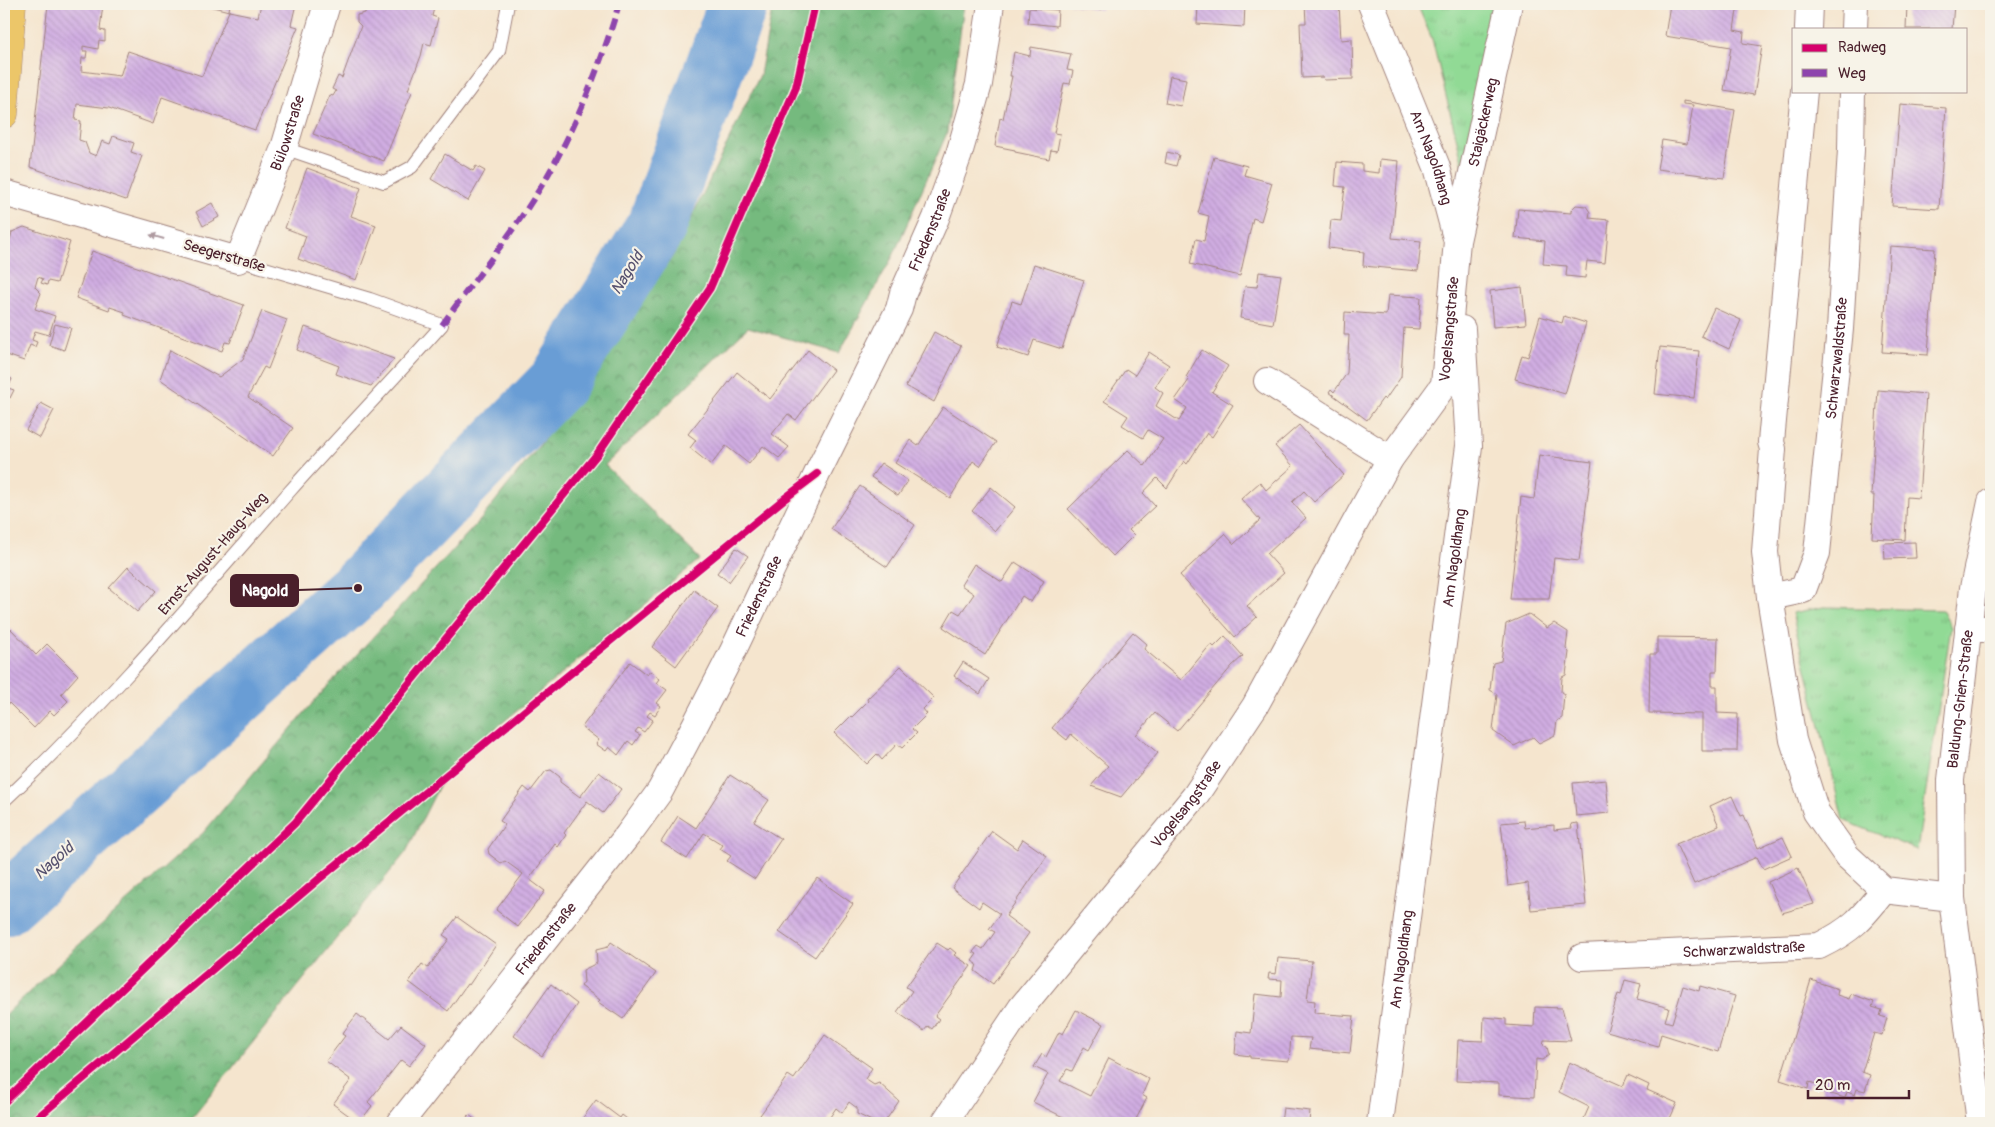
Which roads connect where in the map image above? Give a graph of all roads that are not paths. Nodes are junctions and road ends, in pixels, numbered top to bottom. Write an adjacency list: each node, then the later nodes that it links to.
1 (12, 4): 13 (main road)
2 (327, 4): 14 (street, Bülowstraße)
3 (508, 4): 14 (lane)
4 (991, 4): 28 (street, Friedenstraße)
5 (1371, 4): 16 (street, Am Nagoldhang)
6 (1509, 4): 16 (street, Staigäckerweg)
7 (1809, 4): 9 (street)
8 (1855, 4): 10 (street)
9 (1808, 28)
10 (1854, 28)
11 (1804, 92): 22 (street)
12 (1852, 92): 22 (street, Schwarzwaldstraße)
13 (4, 114)
14 (284, 148): 17 (street, Bülowstraße)
15 (4, 193): 17 (street, Seegerstraße, one-way to 15)
16 (1457, 241): 20 (street, Vogelsangstraße); 30 (street, Am Nagoldhang)
17 (238, 260): 18 (lane, Seegerstraße)
18 (442, 325): 24 (lane, Ernst-August-Haug-Weg)
19 (1267, 381): 20 (street)
20 (1390, 459): 29 (street, Vogelsangstraße)
21 (1991, 502): 23 (street, Baldung-Grien-Straße)
22 (1770, 597): 25 (street)
23 (1979, 629): 26 (street, Baldung-Grien-Straße)
24 (4, 801)
25 (1884, 890): 26 (street); 27 (street, Schwarzwaldstraße)
26 (1952, 898): 31 (street)
27 (1582, 957)
28 (400, 1123)
29 (944, 1123)
30 (1380, 1123)
31 (1980, 1123)

